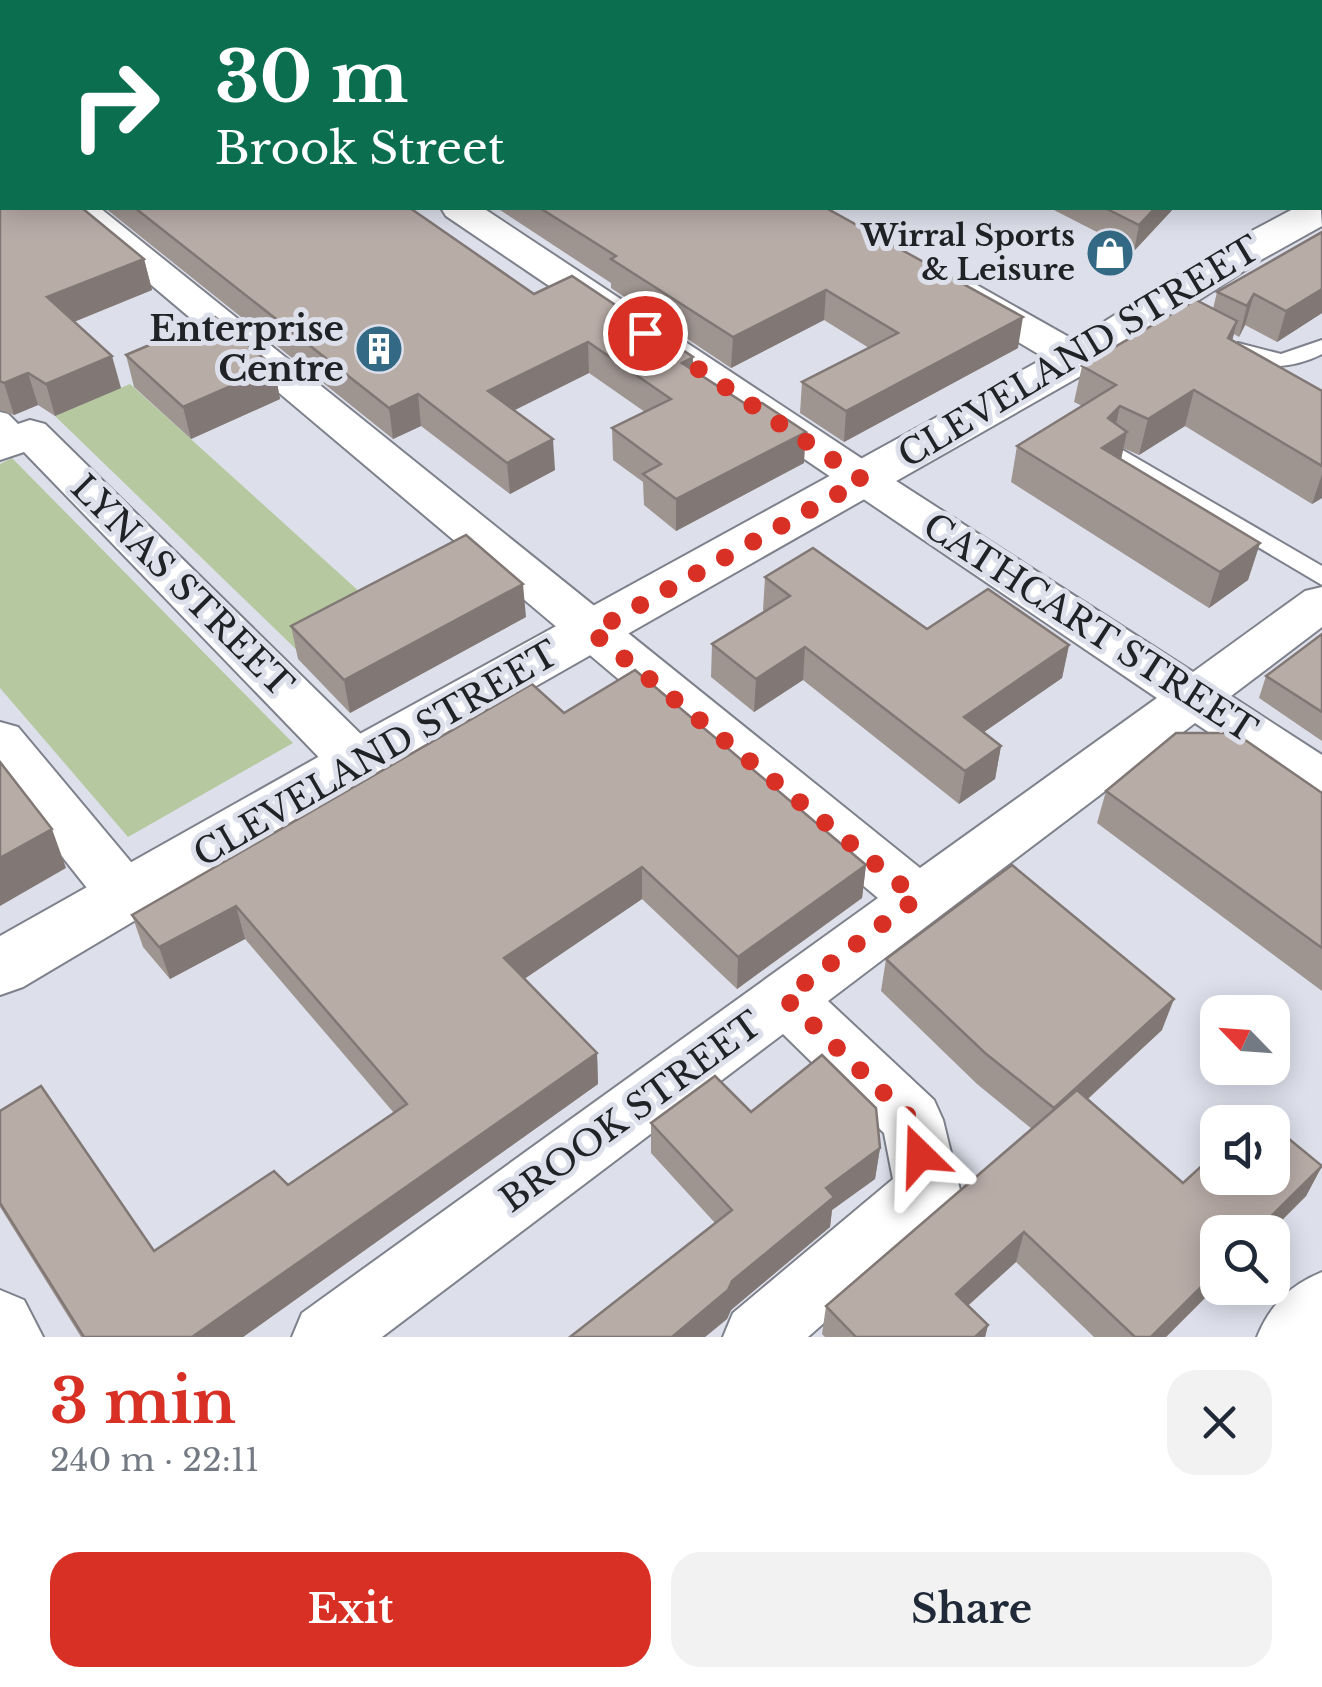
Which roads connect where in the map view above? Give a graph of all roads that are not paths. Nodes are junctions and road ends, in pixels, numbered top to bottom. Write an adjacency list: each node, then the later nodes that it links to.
1 (80, 210): 15 (street)
2 (462, 210): 12 (street, CATHCART STREET)
3 (1246, 210): 6 (main road)
4 (1319, 210): 6 (main road, CLEVELAND STREET)
5 (923, 271): 9 (street)
6 (1170, 306): 9 (main road, CLEVELAND STREET)
7 (1220, 340): 8 (lane)
8 (1322, 346)
9 (1077, 359): 12 (main road, CLEVELAND STREET)
10 (6, 434): 18 (street, LYNAS STREET)
11 (1114, 452): 13 (lane)
12 (863, 480): 15 (main road, CLEVELAND STREET); 16 (street, CATHCART STREET)
13 (1322, 577)
14 (1322, 603): 16 (street, BROOK STREET)
15 (592, 632): 18 (main road, CLEVELAND STREET); 21 (street)
16 (1196, 696): 19 (street, CATHCART STREET); 21 (street, BROOK STREET)
17 (0, 741): 20 (street)
18 (356, 762): 20 (main road, CLEVELAND STREET)
19 (1322, 781)
20 (126, 896): 22 (main road, CLEVELAND STREET)
21 (917, 898): 23 (street, BROOK STREET)
22 (0, 968)
23 (785, 998): 27 (street, BROOK STREET); 28 (street)
24 (1322, 1305): 29 (street)
25 (0, 1322): 26 (street)
26 (8, 1337)
27 (326, 1337)
28 (757, 1337)
29 (1291, 1337)

